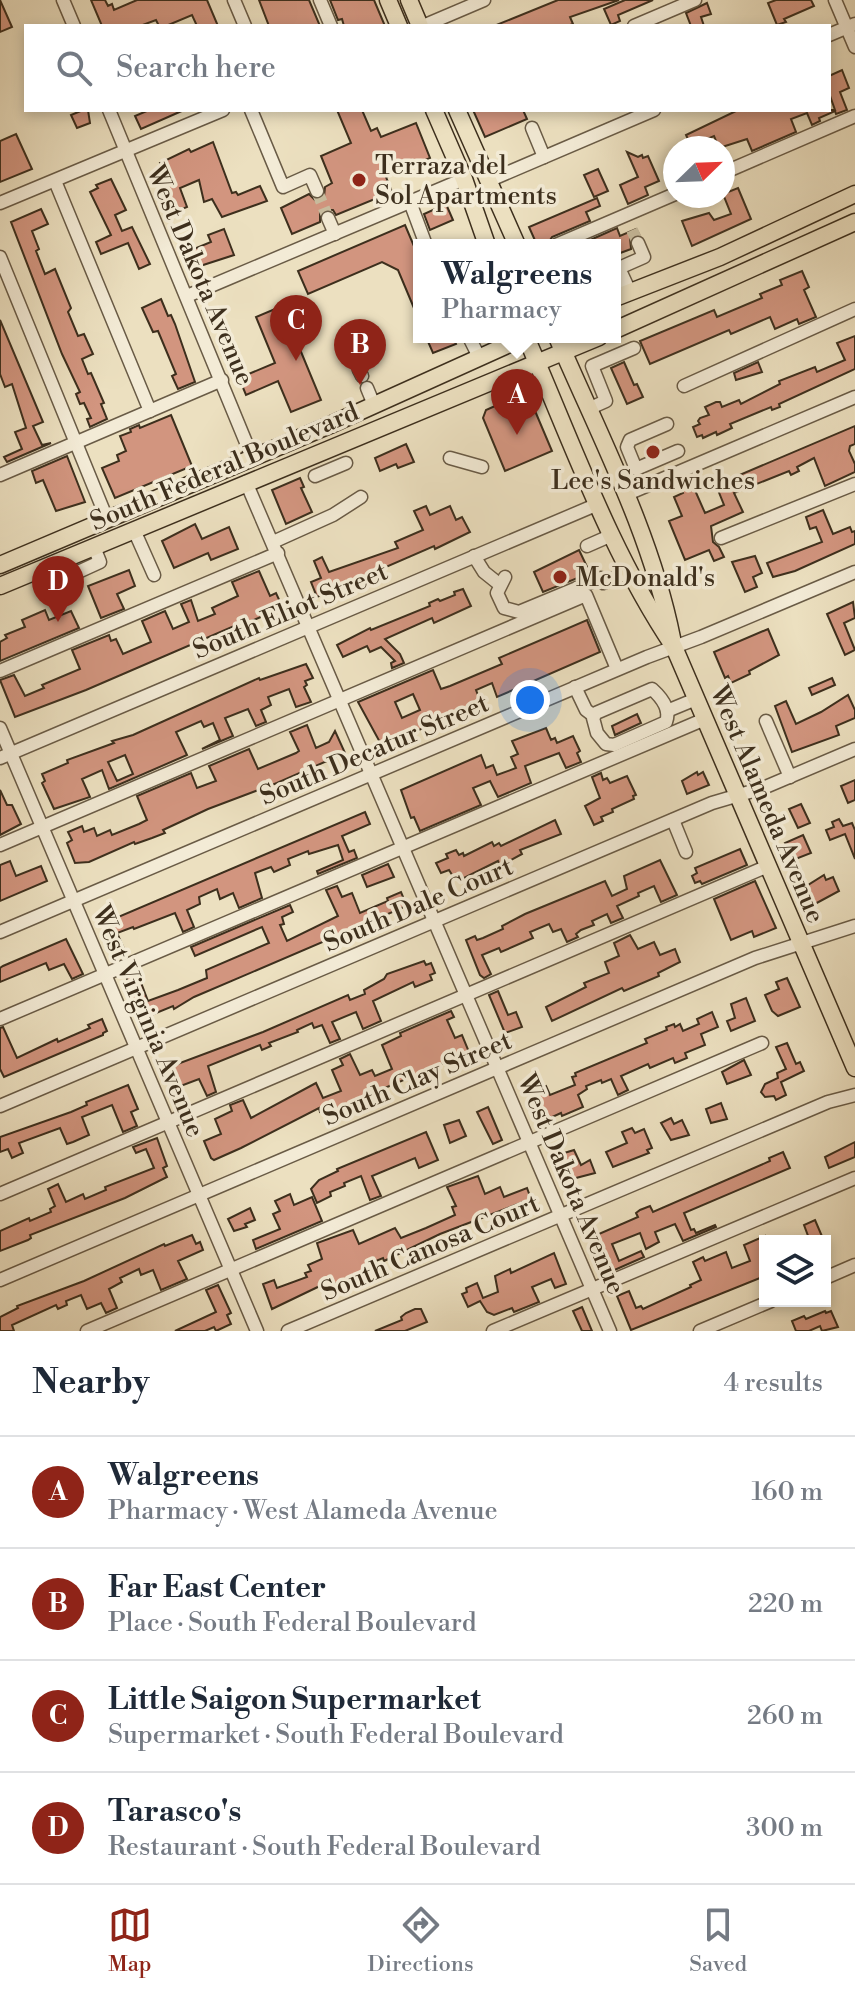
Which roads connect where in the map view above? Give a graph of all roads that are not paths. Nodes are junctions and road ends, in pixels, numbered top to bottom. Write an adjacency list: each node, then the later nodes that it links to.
1 (63, 0): 9 (street)
2 (234, 0): 10 (street)
3 (320, 0): 11 (street)
4 (388, 0): 12 (main road)
5 (409, 0): 13 (main road)
6 (484, 0): 14 (street)
7 (695, 0): 15 (street)
8 (835, 0): 16 (street)
9 (73, 24)
10 (244, 24)
11 (330, 24)
12 (398, 24)
13 (421, 24)
14 (427, 24)
15 (639, 24)
16 (851, 26): 17 (street); 18 (street)
17 (831, 34)
18 (855, 47)
19 (110, 112): 27 (street, West Dakota Avenue)
20 (218, 112): 27 (street)
21 (252, 112): 33 (street)
22 (435, 112): 30 (main road)
23 (458, 112): 32 (main road)
24 (649, 112): 28 (street)
25 (855, 116): 29 (street)
26 (532, 128): 28 (street)
27 (126, 152): 31 (street); 49 (street, West Dakota Avenue)
28 (544, 157): 32 (street)
29 (735, 168)
30 (464, 179): 36 (street); 43 (main road)
31 (55, 181): 37 (street); 65 (street)
32 (488, 181): 44 (main road)
33 (317, 191)
34 (855, 194): 48 (main road)
35 (663, 199): 38 (street)
36 (410, 202): 41 (street); 42 (street)
37 (0, 203)
38 (626, 216): 45 (street); 47 (street)
39 (328, 218): 41 (street)
40 (854, 222): 51 (main road)
41 (335, 234): 49 (street)
42 (424, 239)
43 (485, 239)
44 (514, 239)
45 (570, 239)
46 (0, 257): 67 (street)
47 (621, 267)
48 (623, 295)
49 (187, 296): 60 (street, West Dakota Avenue)
50 (855, 309): 61 (street)
51 (621, 327)
52 (472, 343): 57 (street)
53 (511, 343): 57 (main road, South Federal Boulevard)
54 (528, 343): 58 (main road, West Alameda Avenue)
55 (560, 345): 58 (main road, South Federal Boulevard); 64 (main road, West Alameda Avenue)
56 (634, 348): 64 (street)
57 (479, 357): 63 (main road, South Federal Boulevard)
58 (538, 364): 68 (main road, South Federal Boulevard); 82 (main road, West Alameda Avenue)
59 (363, 378): 63 (street)
60 (222, 380): 65 (street); 71 (street, West Dakota Avenue)
61 (684, 386)
62 (855, 397): 80 (street)
63 (374, 405): 71 (main road, South Federal Boulevard)
64 (588, 409): 80 (main road, West Alameda Avenue)
65 (150, 411): 67 (street)
66 (667, 424): 69 (street)
67 (77, 442): 76 (street); 83 (street)
68 (321, 451): 75 (street); 78 (main road, South Federal Boulevard)
69 (678, 451)
70 (0, 457): 76 (street)
71 (252, 457): 83 (main road, South Federal Boulevard)
72 (450, 458): 74 (street)
73 (346, 463): 75 (street)
74 (482, 467)
75 (329, 470): 77 (street)
76 (3, 474)
77 (315, 476)
78 (246, 482): 84 (main road, South Federal Boulevard); 89 (street, West Dakota Avenue)
79 (855, 484): 86 (street)
80 (625, 495): 98 (main road, West Alameda Avenue)
81 (361, 497): 89 (street)
82 (598, 504): 85 (main road, West Alameda Avenue); 90 (street, South Eliot Street)
83 (107, 519): 91 (main road, South Federal Boulevard)
84 (134, 530): 88 (main road, South Federal Boulevard); 94 (street)
85 (612, 535): 87 (street); 92 (main road, West Alameda Avenue)
86 (721, 538)
87 (587, 546)
88 (94, 547): 95 (street); 96 (main road, South Federal Boulevard)
89 (275, 548): 97 (street, West Dakota Avenue); 100 (street)
90 (474, 556): 92 (street); 97 (street, South Eliot Street)
91 (0, 565)
92 (629, 572): 98 (main road, West Alameda Avenue)
93 (855, 572): 98 (street, South Decatur Street)
94 (154, 575)
95 (65, 578)
96 (0, 586)
97 (308, 626): 103 (street, West Dakota Avenue); 110 (street, South Eliot Street)
98 (674, 647): 99 (street, South Decatur Street); 102 (main road, West Alameda Avenue)
99 (617, 669): 101 (street, South Decatur Street); 103 (street)
100 (0, 671)
101 (575, 687): 105 (street); 111 (street, South Decatur Street)
102 (696, 699): 104 (street); 106 (main road, West Alameda Avenue)
103 (340, 700): 111 (street, West Dakota Avenue); 115 (street)
104 (667, 711): 105 (street); 105 (street)
105 (594, 716)
106 (705, 719): 113 (main road, West Alameda Avenue); 117 (street)
107 (766, 721): 112 (street)
108 (0, 728): 110 (street, West Virginia Avenue)
109 (855, 749): 112 (street, South Dale Court)
110 (6, 756): 115 (street, West Virginia Avenue)
111 (372, 774): 117 (street, West Dakota Avenue); 120 (street, South Decatur Street)
112 (790, 777): 113 (street, South Dale Court)
113 (738, 796): 114 (street, South Dale Court); 119 (main road, West Alameda Avenue)
114 (673, 820): 118 (street); 121 (street, South Dale Court)
115 (43, 827): 116 (street); 120 (street, West Virginia Avenue)
116 (0, 845)
117 (403, 847): 121 (street, West Dakota Avenue); 125 (street)
118 (686, 852)
119 (768, 866): 124 (main road, West Alameda Avenue); 126 (street)
120 (74, 901): 123 (street, South Decatur Street); 125 (street, West Virginia Avenue)
121 (435, 921): 126 (street, West Dakota Avenue); 129 (street, South Dale Court)
122 (855, 926): 124 (street, South Clay Street)
123 (0, 932)
124 (801, 943): 130 (street, South Clay Street); 131 (main road, West Alameda Avenue)
125 (105, 974): 127 (street); 129 (street, West Virginia Avenue)
126 (467, 995): 130 (street, West Dakota Avenue); 134 (street)
127 (0, 1019)
128 (762, 1043): 135 (street)
129 (136, 1048): 133 (street, South Dale Court); 134 (street, West Virginia Avenue)
130 (498, 1068): 135 (street, West Dakota Avenue); 138 (street, South Clay Street)
131 (855, 1068)
132 (855, 1095): 139 (street, South Canosa Court)
133 (0, 1106)
134 (168, 1122): 137 (street); 138 (street, West Virginia Avenue)
135 (530, 1142): 139 (street, West Dakota Avenue); 141 (street)
136 (855, 1178): 144 (street)
137 (0, 1194)
138 (200, 1195): 141 (street, West Virginia Avenue); 143 (street, South Clay Street)
139 (562, 1215): 144 (street, West Dakota Avenue); 148 (street, South Canosa Court)
140 (855, 1265): 142 (street)
141 (231, 1270): 146 (street); 147 (street, West Virginia Avenue)
142 (831, 1275)
143 (0, 1280)
144 (593, 1289): 149 (street); 150 (street, West Dakota Avenue)
145 (759, 1306): 151 (street)
146 (87, 1331)
147 (257, 1331)
148 (288, 1331)
149 (493, 1331)
150 (610, 1331)
151 (700, 1331)

